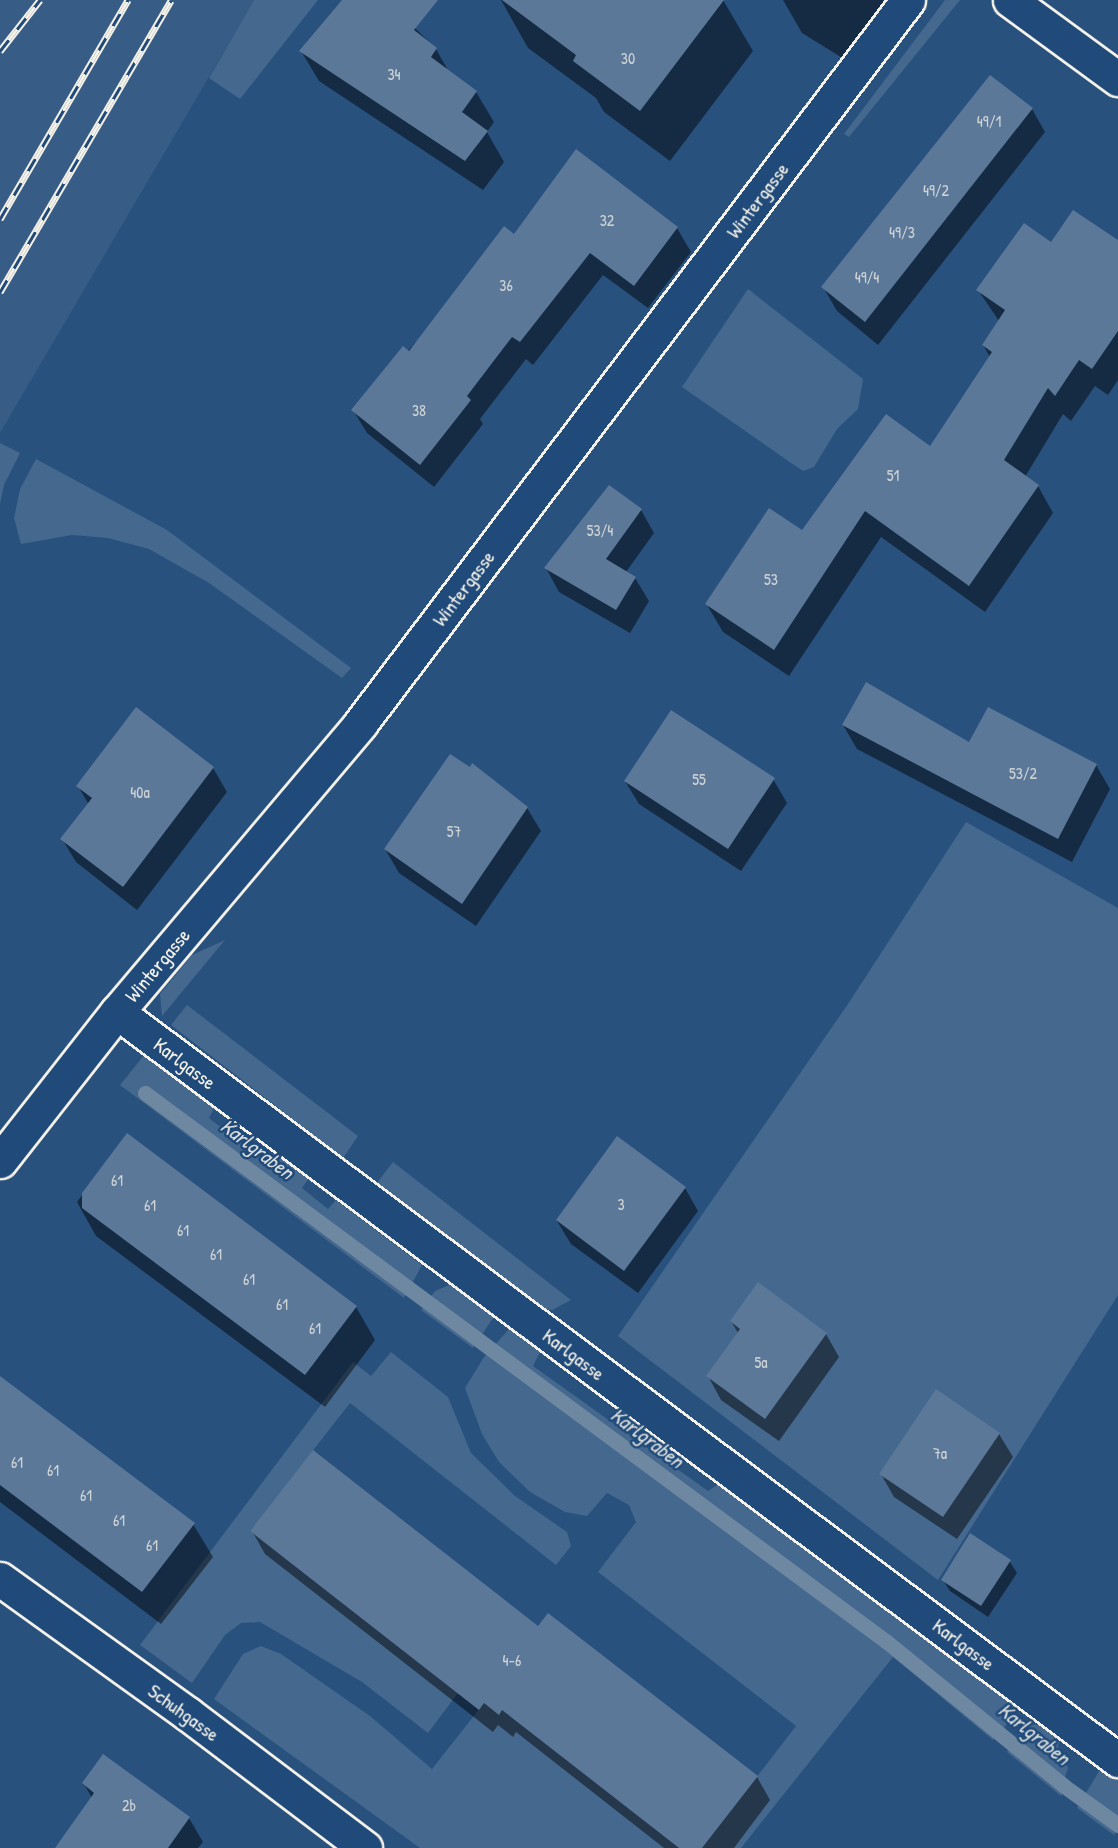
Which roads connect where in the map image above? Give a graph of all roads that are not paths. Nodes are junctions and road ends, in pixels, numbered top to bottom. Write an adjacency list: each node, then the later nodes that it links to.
1 (908, 0): 4 (street, Wintergasse)
2 (1010, 0): 3 (street)
3 (1118, 79)
4 (117, 1012): 5 (street, Wintergasse); 7 (street, Karlgasse)
5 (0, 1161)
6 (0, 1579): 8 (street, Schuhgasse)
7 (1118, 1760)
8 (365, 1848)

